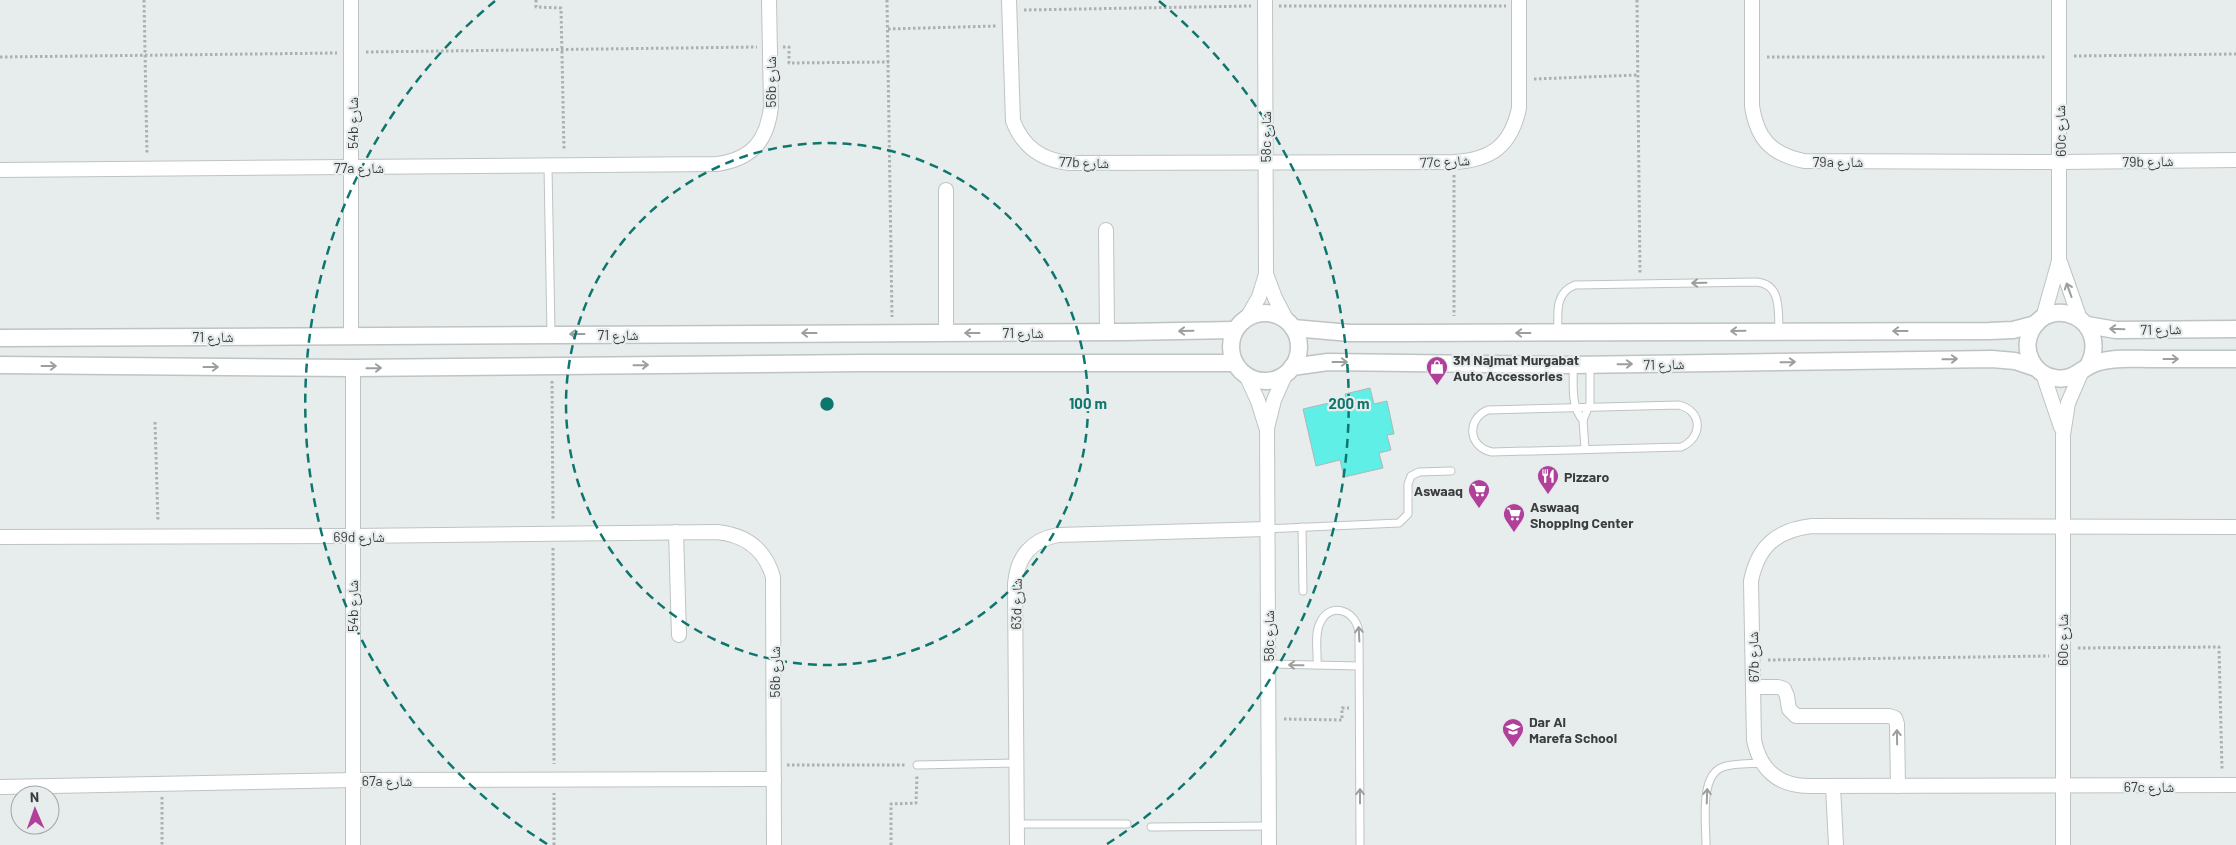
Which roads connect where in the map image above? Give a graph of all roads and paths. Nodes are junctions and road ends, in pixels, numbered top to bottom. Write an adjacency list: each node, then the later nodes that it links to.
1 (144, 0): 18 (path)
2 (352, 0): 16 (street, 54b شارع)
3 (536, 0): 15 (path)
4 (769, 0): 14 (street, 56b شارع)
5 (887, 0): 13 (path)
6 (1009, 0): 12 (street, 77b شارع)
7 (1265, 0): 28 (street, 58c شارع)
8 (1519, 0): 24 (street, 77c شارع)
9 (1636, 0): 23 (path)
10 (1752, 0): 21 (street, 79a شارع)
11 (2059, 0): 19 (street, 60c شارع)
12 (1009, 26): 13 (path); 28 (street, 77b شارع)
13 (888, 29): 22 (path)
14 (770, 47): 15 (path); 22 (path); 29 (street, 56b شارع)
15 (562, 50): 16 (path); 30 (path)
16 (352, 53): 18 (path); 32 (street, 54b شارع)
17 (2236, 54): 19 (path)
18 (145, 56): 20 (path); 33 (path)
19 (2060, 57): 21 (path); 27 (street, 60c شارع)
20 (0, 58)
21 (1752, 58): 27 (street, 79a شارع)
22 (889, 62): 48 (path)
23 (1638, 75): 24 (path); 39 (path)
24 (1519, 79): 26 (street, 77c شارع)
25 (2236, 160): 27 (street, 79b شارع)
26 (1454, 162): 28 (street, 77c شارع); 50 (path)
27 (2061, 162): 37 (street, 60c شارع)
28 (1265, 163): 38 (street, 58c شارع)
29 (717, 164): 30 (street, 77a شارع)
30 (564, 165): 31 (street, 77a شارع)
31 (548, 166): 32 (street, 77a شارع); 52 (lane)
32 (352, 167): 33 (street, 77a شارع); 53 (street, 54b شارع)
33 (147, 168): 34 (street, 77a شارع)
34 (0, 170)
35 (946, 190): 49 (street)
36 (1106, 230): 47 (street)
37 (2060, 261): 41 (street, 60c شارع); 42 (street, 60c شارع, one-way to 37)
38 (1266, 274): 40 (street, 58c شارع); 43 (street, 58c شارع)
39 (1640, 283): 46 (lane, one-way to 39); 51 (lane)
40 (1247, 318): 43 (street); 45 (street)
41 (2039, 321): 42 (street); 46 (street, one-way to 46); 64 (street)
42 (2083, 322): 44 (street, شارع 71, one-way to 42); 62 (street)
43 (1290, 324): 50 (street); 63 (street)
44 (2236, 329)
45 (1235, 330): 47 (street, شارع 71, one-way to 47); 56 (street)
46 (1778, 331): 51 (street, one-way to 51)
47 (1107, 332): 49 (street, شارع 71, one-way to 49)
48 (892, 333): 49 (street, شارع 71); 52 (street, شارع 71, one-way to 52)
49 (946, 333)
50 (1454, 333): 51 (street, one-way to 50)
51 (1558, 333)
52 (551, 334): 53 (street, شارع 71)
53 (351, 336): 54 (street, شارع 71)
54 (0, 338)
55 (2236, 359): 62 (street, one-way to 55)
56 (1234, 362): 60 (street, one-way to 56); 65 (street)
57 (0, 365): 61 (street, one-way to 61)
58 (1573, 365): 59 (street, شارع 71); 63 (street, شارع 71, one-way to 58); 67 (lane)
59 (1590, 365): 64 (street, شارع 71, one-way to 64); 66 (lane)
60 (552, 366): 61 (street, one-way to 60); 80 (path)
61 (353, 368): 82 (street, 54b شارع)
62 (2084, 369): 64 (street); 71 (street, 60c شارع)
63 (1289, 370): 65 (street); 70 (street, 58c شارع)
64 (2039, 371): 71 (street, 60c شارع)
65 (1246, 375): 70 (street, 58c شارع)
66 (1589, 408): 67 (lane); 68 (lane); 72 (lane)
67 (1575, 409): 68 (lane); 72 (lane)
68 (1583, 420): 72 (lane)
69 (155, 422): 81 (path)
70 (1266, 428): 77 (street, 58c شارع)
71 (2063, 435): 74 (street, 60c شارع)
72 (1585, 450)
73 (1451, 471): 75 (lane)
74 (2062, 526): 76 (street); 86 (street, 60c شارع); 87 (street, 67b شارع)
75 (1302, 527): 77 (lane); 84 (lane)
76 (2236, 527)
77 (1267, 529): 88 (street, 58c شارع); 94 (street, 63d شارع)
78 (676, 532): 79 (street, 69d شارع); 80 (street, 69d شارع); 85 (street)
79 (717, 532): 97 (street, 56b شارع)
80 (553, 534): 82 (street, 69d شارع); 99 (path)
81 (158, 536): 82 (street, 69d شارع); 83 (street, 69d شارع)
82 (352, 536): 98 (street, 54b شارع)
83 (0, 537)
84 (1303, 591)
85 (679, 635)
86 (2062, 652): 87 (path); 101 (path); 104 (street, 60c شارع)
87 (1753, 660): 91 (street, 67b شارع)
88 (1268, 664): 89 (lane, one-way to 88); 93 (street, 58c شارع)
89 (1318, 665): 90 (lane); 90 (lane, one-way to 89)
90 (1359, 666): 92 (lane)
91 (1753, 687): 95 (street, 67b شارع); 103 (street, one-way to 91)
92 (1360, 708): 93 (path); 117 (lane, one-way to 92)
93 (1268, 714): 108 (street, 58c شارع)
94 (1016, 763): 96 (lane); 106 (street, 63d شارع)
95 (1762, 763): 102 (street, 67b شارع); 118 (lane, one-way to 95)
96 (917, 765): 97 (path); 114 (path)
97 (774, 772): 99 (street, 67a شارع); 113 (street, 56b شارع)
98 (352, 780): 99 (street, 67a شارع); 100 (street, 67a شارع); 111 (street, 54b شارع)
99 (554, 780): 112 (path)
100 (162, 784): 105 (street, 67a شارع); 110 (path)
101 (2229, 785): 104 (street, 67c شارع)
102 (1833, 786): 103 (street, 67b شارع); 119 (street)
103 (1898, 786): 104 (street, 67b شارع)
104 (2062, 786): 120 (street, 60c شارع)
105 (0, 787)
106 (1016, 824): 107 (lane); 115 (street, 63d شارع)
107 (1127, 824)
108 (1269, 826): 109 (lane); 116 (street, 58c شارع)
109 (1150, 827)
110 (162, 845)
111 (353, 845)
112 (554, 845)
113 (774, 845)
114 (891, 845)
115 (1017, 845)
116 (1269, 845)
117 (1360, 845)
118 (1706, 845)
119 (1836, 845)
120 (2063, 845)

